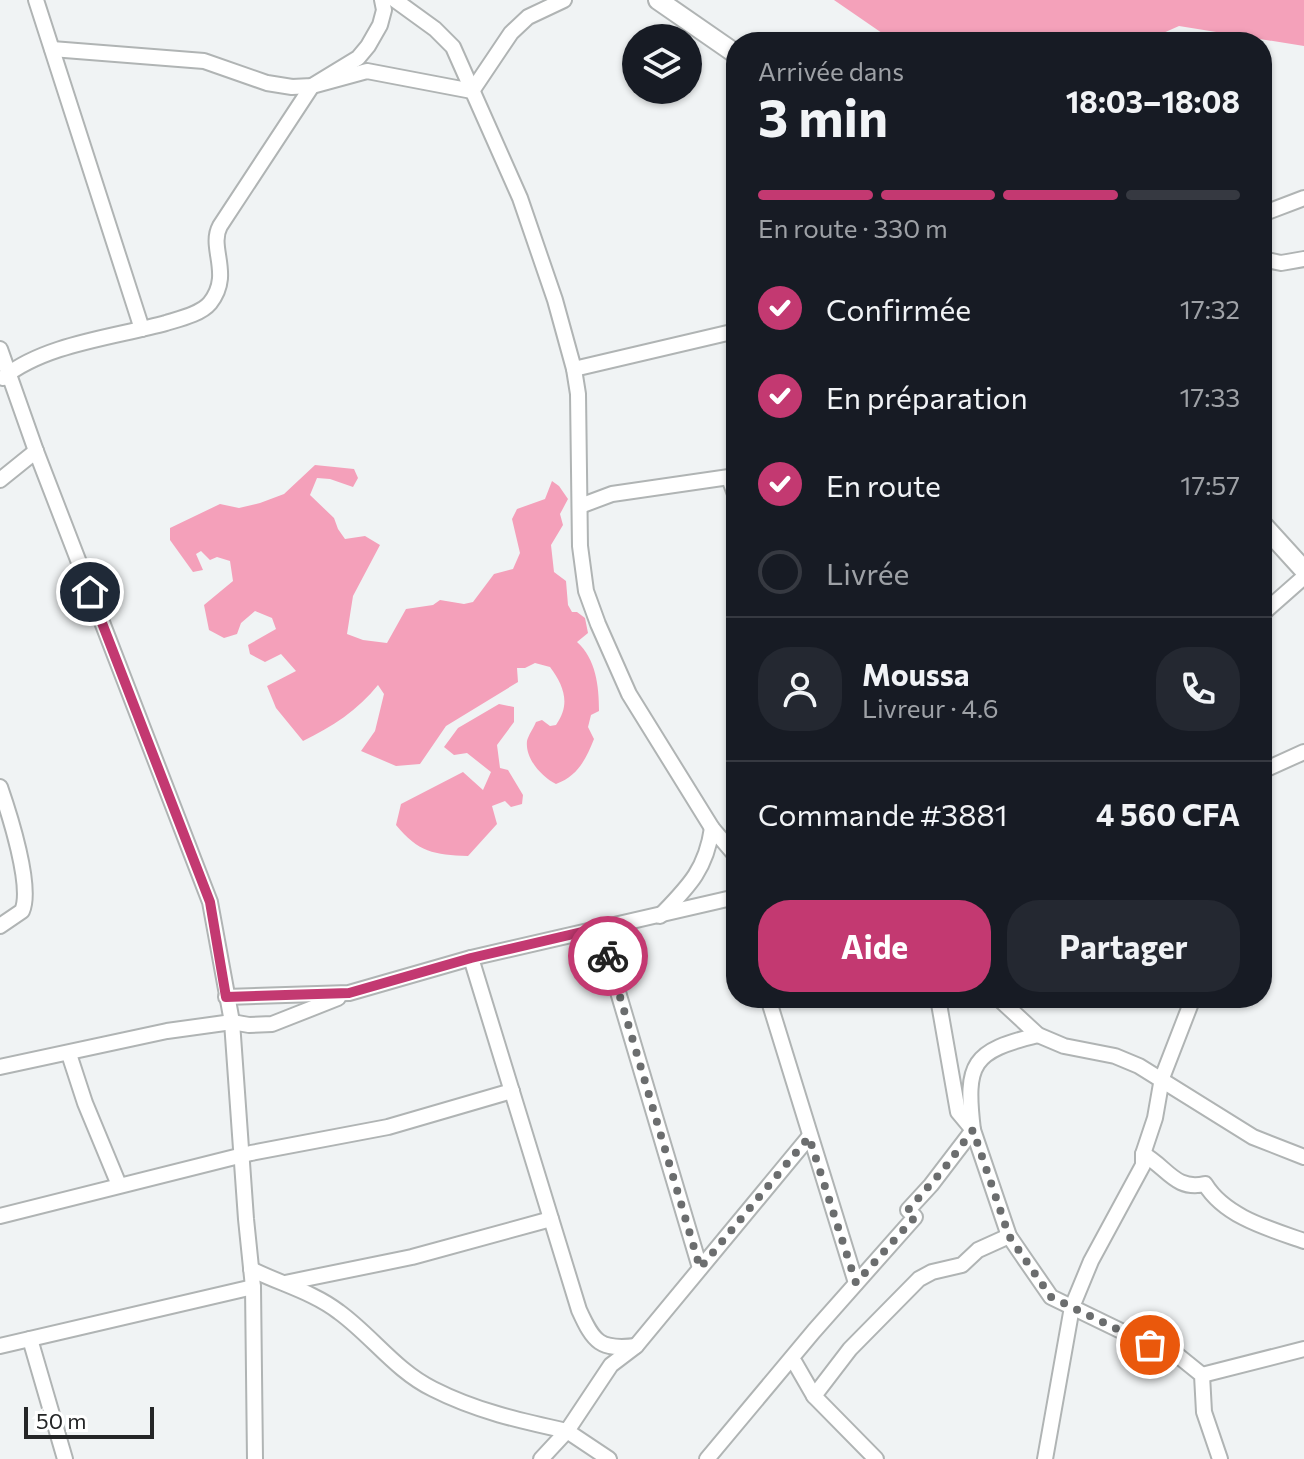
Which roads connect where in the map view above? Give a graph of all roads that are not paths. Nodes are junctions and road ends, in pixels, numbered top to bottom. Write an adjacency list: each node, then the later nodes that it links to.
1 (36, 0): 7 (street)
2 (382, 0): 8 (street)
3 (395, 0): 9 (street)
4 (564, 0): 9 (street)
5 (658, 0): 6 (street)
6 (726, 47)
7 (52, 49): 8 (street); 14 (street)
8 (312, 86): 9 (street); 14 (street)
9 (472, 91): 17 (street)
10 (1304, 198): 11 (street)
11 (1272, 210)
12 (1304, 259): 13 (street)
13 (1272, 261)
14 (142, 329): 18 (street)
15 (726, 333): 17 (street)
16 (0, 349): 18 (street)
17 (574, 369): 22 (street)
18 (4, 378): 19 (street)
19 (36, 451): 21 (street); 38 (street)
20 (726, 478): 22 (street)
21 (0, 480)
22 (580, 506): 30 (street)
23 (1272, 535): 24 (street)
24 (1304, 570)
25 (1304, 577): 26 (street)
26 (1272, 605)
27 (1304, 752): 28 (street)
28 (1272, 767)
29 (0, 787): 34 (street)
30 (712, 828): 31 (street); 33 (street)
31 (726, 844)
32 (726, 905): 33 (street)
33 (660, 917): 35 (street)
34 (0, 926)
35 (599, 928): 36 (street); 59 (street)
36 (471, 958): 37 (street); 48 (street)
37 (349, 993): 38 (street); 43 (street)
38 (226, 997): 43 (street)
39 (771, 1008): 50 (street)
40 (940, 1008): 49 (street)
41 (1009, 1008): 44 (street)
42 (1189, 1008): 47 (street)
43 (232, 1022): 45 (street); 52 (street)
44 (1038, 1035): 47 (street); 49 (street)
45 (69, 1054): 46 (street); 54 (street)
46 (0, 1067)
47 (1162, 1078): 51 (street); 53 (street)
48 (512, 1091): 52 (street); 56 (street)
49 (973, 1130): 57 (street); 61 (street)
50 (809, 1137): 59 (street); 61 (street)
51 (1143, 1154): 58 (street); 64 (street)
52 (242, 1155): 54 (street); 60 (street)
53 (1304, 1157)
54 (119, 1185): 55 (street)
55 (0, 1216)
56 (551, 1219): 62 (street); 67 (street)
57 (1009, 1236): 64 (street); 71 (street)
58 (1304, 1241)
59 (700, 1268): 67 (street)
60 (251, 1269): 62 (street); 63 (street)
61 (856, 1283): 69 (street)
62 (281, 1284): 72 (street)
63 (253, 1287): 65 (street); 74 (street)
64 (1072, 1307): 70 (street); 79 (street)
65 (30, 1339): 66 (street); 73 (street)
66 (0, 1346)
67 (636, 1346): 72 (street)
68 (1304, 1349): 70 (street)
69 (791, 1360): 71 (street); 77 (street)
70 (1202, 1375): 80 (street)
71 (814, 1396): 78 (street)
72 (567, 1431): 75 (street); 76 (street)
73 (65, 1459)
74 (255, 1459)
75 (541, 1459)
76 (609, 1459)
77 (707, 1459)
78 (876, 1459)
79 (1045, 1459)
80 (1220, 1459)

